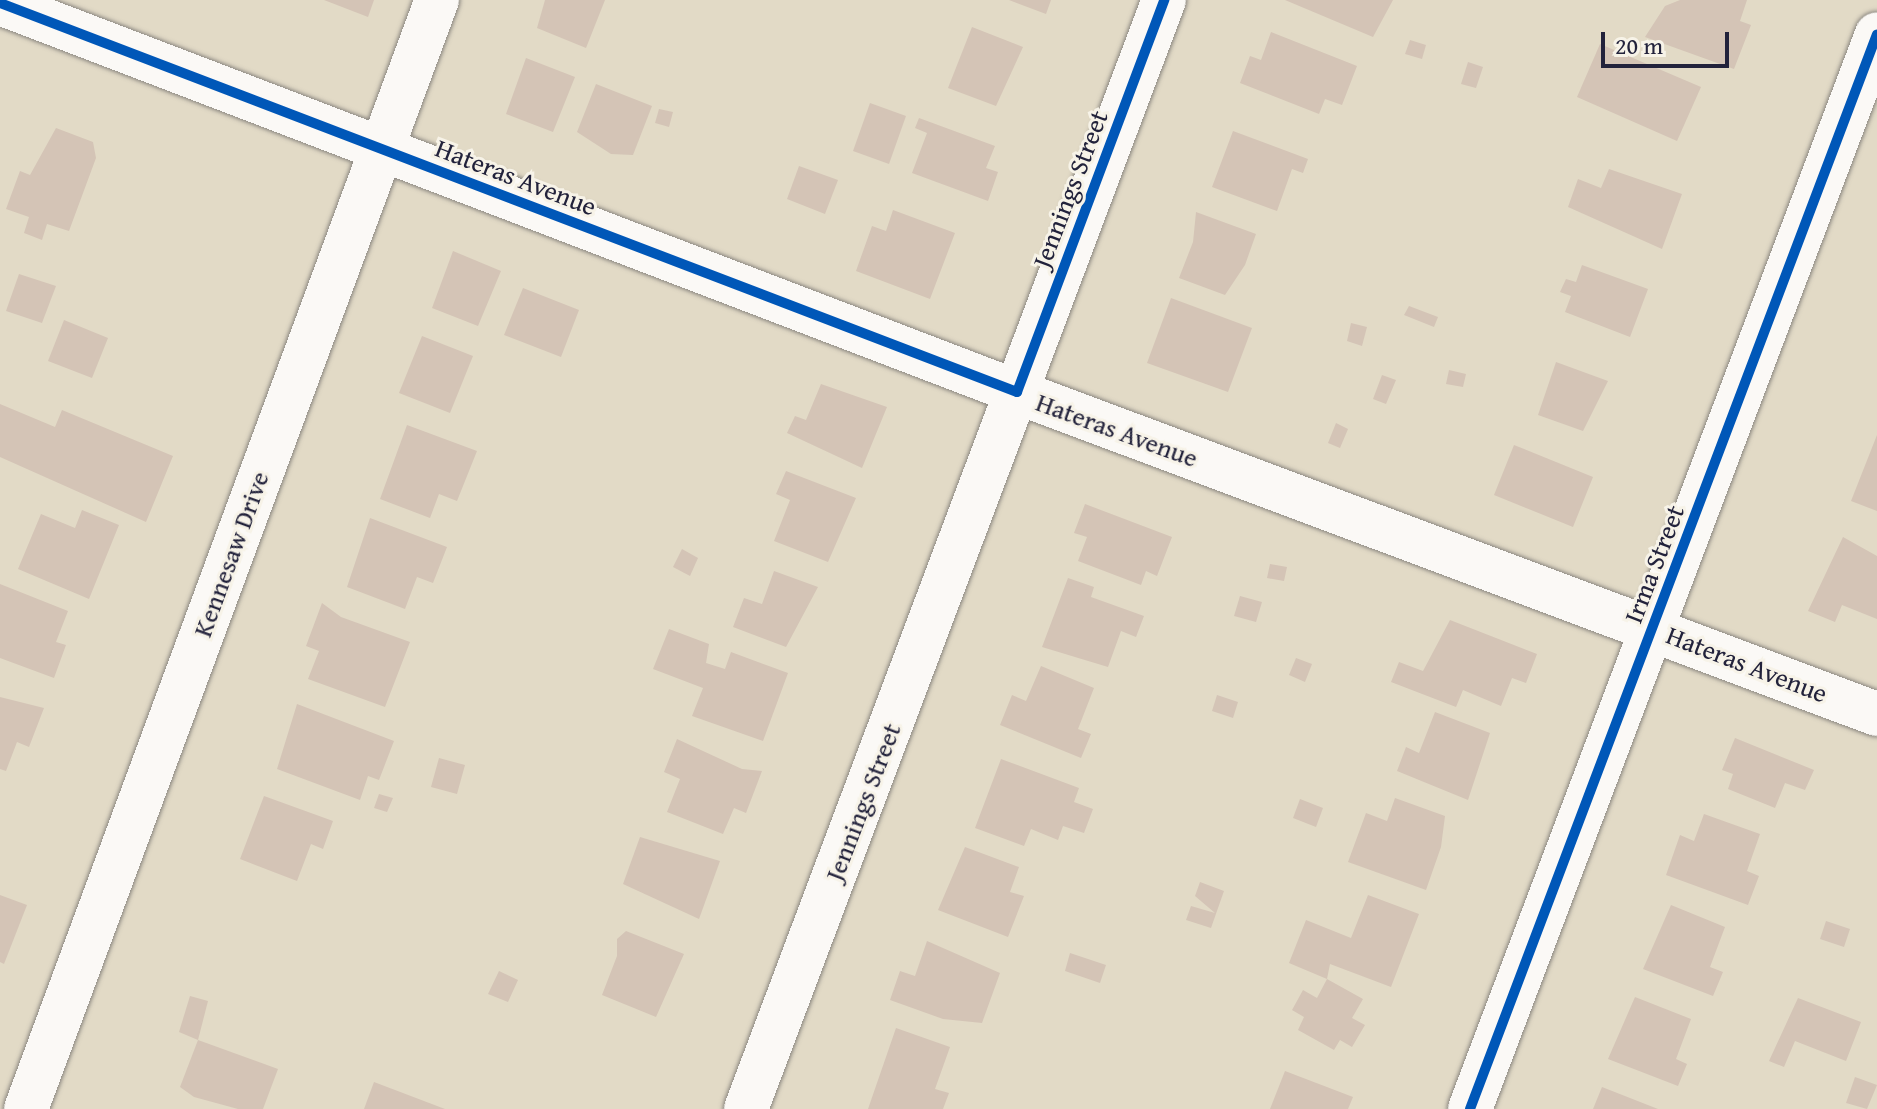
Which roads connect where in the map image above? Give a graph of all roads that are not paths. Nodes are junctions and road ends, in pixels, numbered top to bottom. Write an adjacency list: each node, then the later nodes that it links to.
1 (437, 0): 5 (street, Kennesaw Drive)
2 (1164, 0): 6 (street, Jennings Street)
3 (0, 3): 5 (street, Hateras Avenue)
4 (1877, 34): 7 (street, Irma Street)
5 (381, 149): 6 (street, Hateras Avenue); 9 (street, Kennesaw Drive)
6 (1017, 392): 7 (street, Hateras Avenue); 10 (street, Jennings Street)
7 (1653, 629): 8 (street, Hateras Avenue); 11 (street, Irma Street)
8 (1877, 714)
9 (26, 1109)
10 (746, 1109)
11 (1470, 1109)

